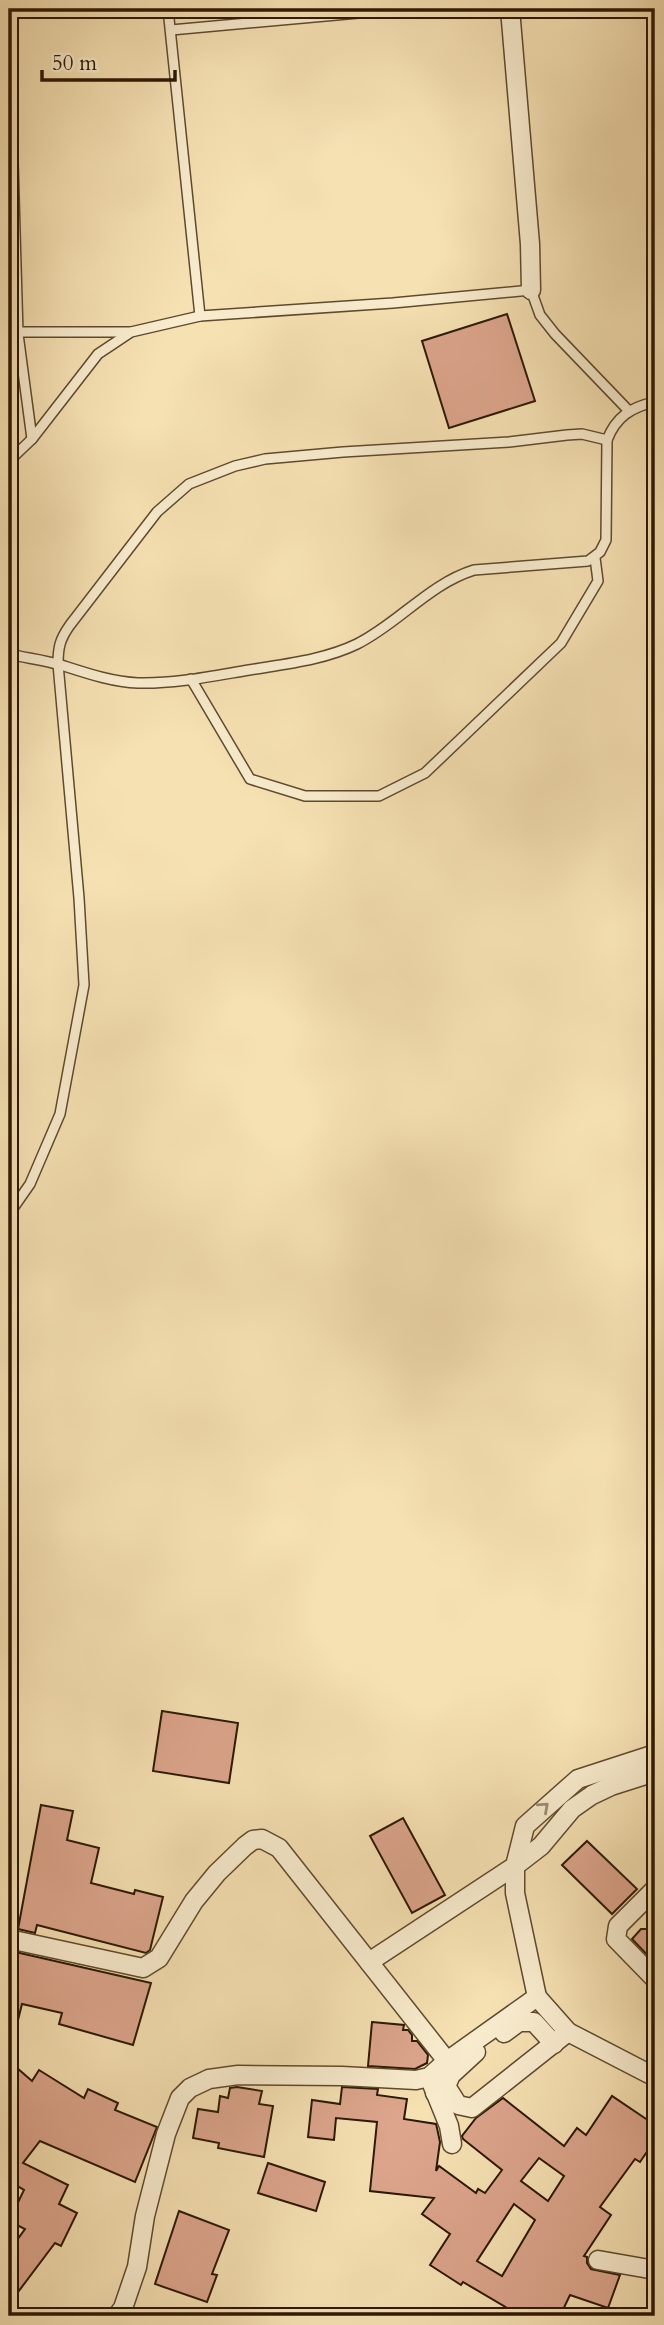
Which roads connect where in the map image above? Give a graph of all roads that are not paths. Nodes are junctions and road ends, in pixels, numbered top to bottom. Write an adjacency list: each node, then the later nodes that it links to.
1 (168, 9): 4 (lane)
2 (403, 9): 4 (lane)
3 (510, 9): 6 (street)
4 (171, 30): 7 (lane)
5 (9, 73): 9 (lane)
6 (531, 290): 7 (lane); 11 (lane)
7 (200, 316): 8 (lane)
8 (131, 332): 9 (lane); 12 (lane)
9 (14, 333): 12 (lane)
10 (655, 402): 11 (lane)
11 (628, 410): 13 (lane)
12 (32, 439): 14 (lane)
13 (607, 440): 15 (lane); 17 (lane)
14 (9, 461)
15 (594, 558): 18 (lane); 18 (lane)
16 (9, 654): 17 (lane)
17 (58, 664): 18 (lane); 19 (lane)
18 (191, 679)
19 (9, 1214)
20 (655, 1754): 22 (street, one-way to 20)
21 (655, 1772): 22 (street)
22 (515, 1866): 25 (street); 27 (street)
23 (655, 1889): 26 (street)
24 (9, 1939): 25 (street)
25 (369, 1962): 29 (street)
26 (655, 1979)
27 (537, 1997): 28 (street); 29 (street)
28 (561, 2038): 30 (street); 31 (street); 31 (street)
29 (447, 2061): 31 (street)
30 (655, 2077)
31 (437, 2085): 32 (street); 35 (street)
32 (452, 2144)
33 (598, 2260): 34 (street)
34 (655, 2270)
35 (117, 2316)

